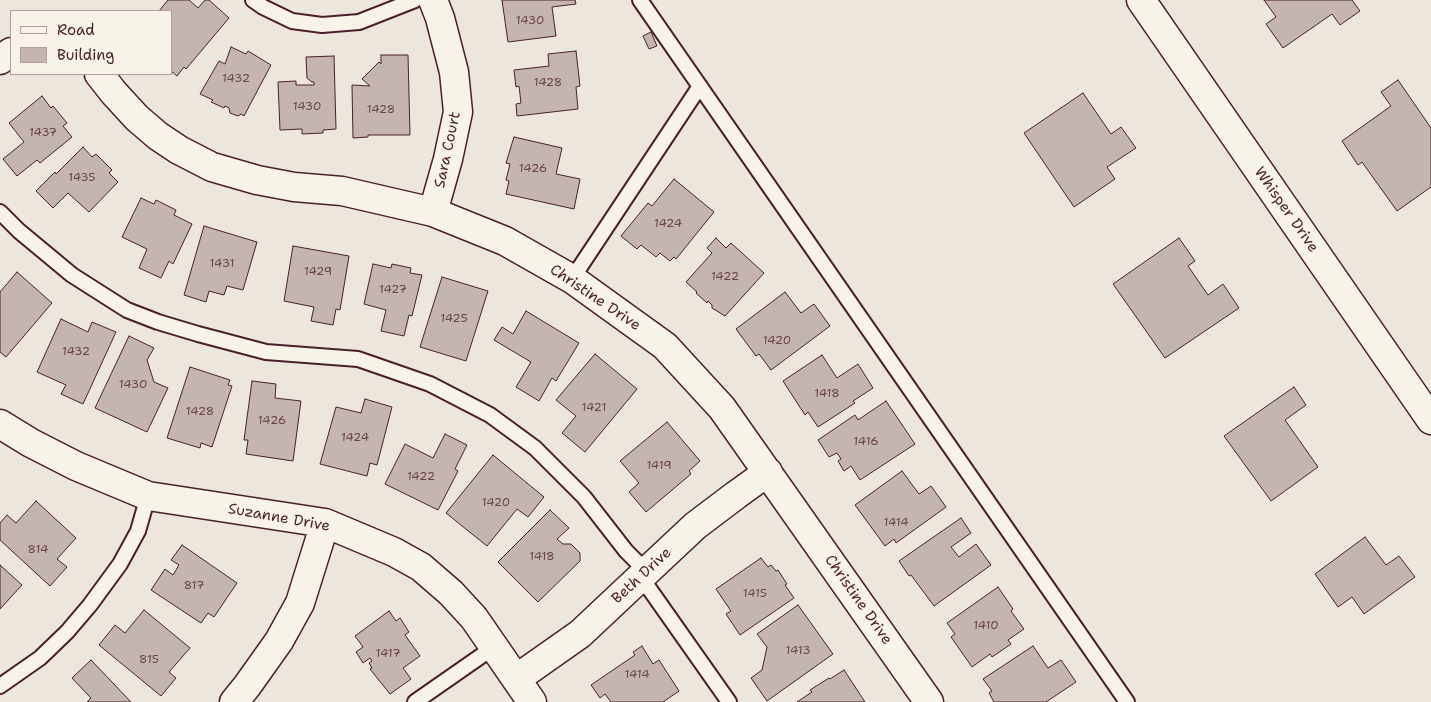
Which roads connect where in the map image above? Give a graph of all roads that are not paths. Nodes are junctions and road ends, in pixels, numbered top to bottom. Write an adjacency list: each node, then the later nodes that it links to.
1 (253, 0): 2 (lane)
2 (415, 0)
3 (433, 0): 9 (street, Sara Court)
4 (640, 0): 7 (lane)
5 (1141, 0): 11 (street, Whisper Drive)
6 (100, 75): 9 (street, Christine Drive)
7 (700, 86): 10 (lane); 25 (lane)
8 (0, 212): 16 (lane)
9 (433, 212): 10 (street, Christine Drive)
10 (572, 279): 13 (street, Christine Drive)
11 (1431, 420)
12 (0, 424): 14 (street, Suzanne Drive)
13 (768, 472): 16 (street, Beth Drive); 24 (street, Christine Drive)
14 (148, 496): 15 (street, Suzanne Drive); 19 (lane)
15 (325, 523): 17 (street, Suzanne Drive); 20 (street)
16 (644, 574): 18 (street, Beth Drive); 23 (lane)
17 (494, 647): 18 (street, Suzanne Drive); 21 (lane)
18 (516, 679): 22 (street, Suzanne Drive)
19 (0, 686)
20 (234, 702)
21 (415, 702)
22 (532, 702)
23 (730, 702)
24 (930, 702)
25 (1127, 702)

